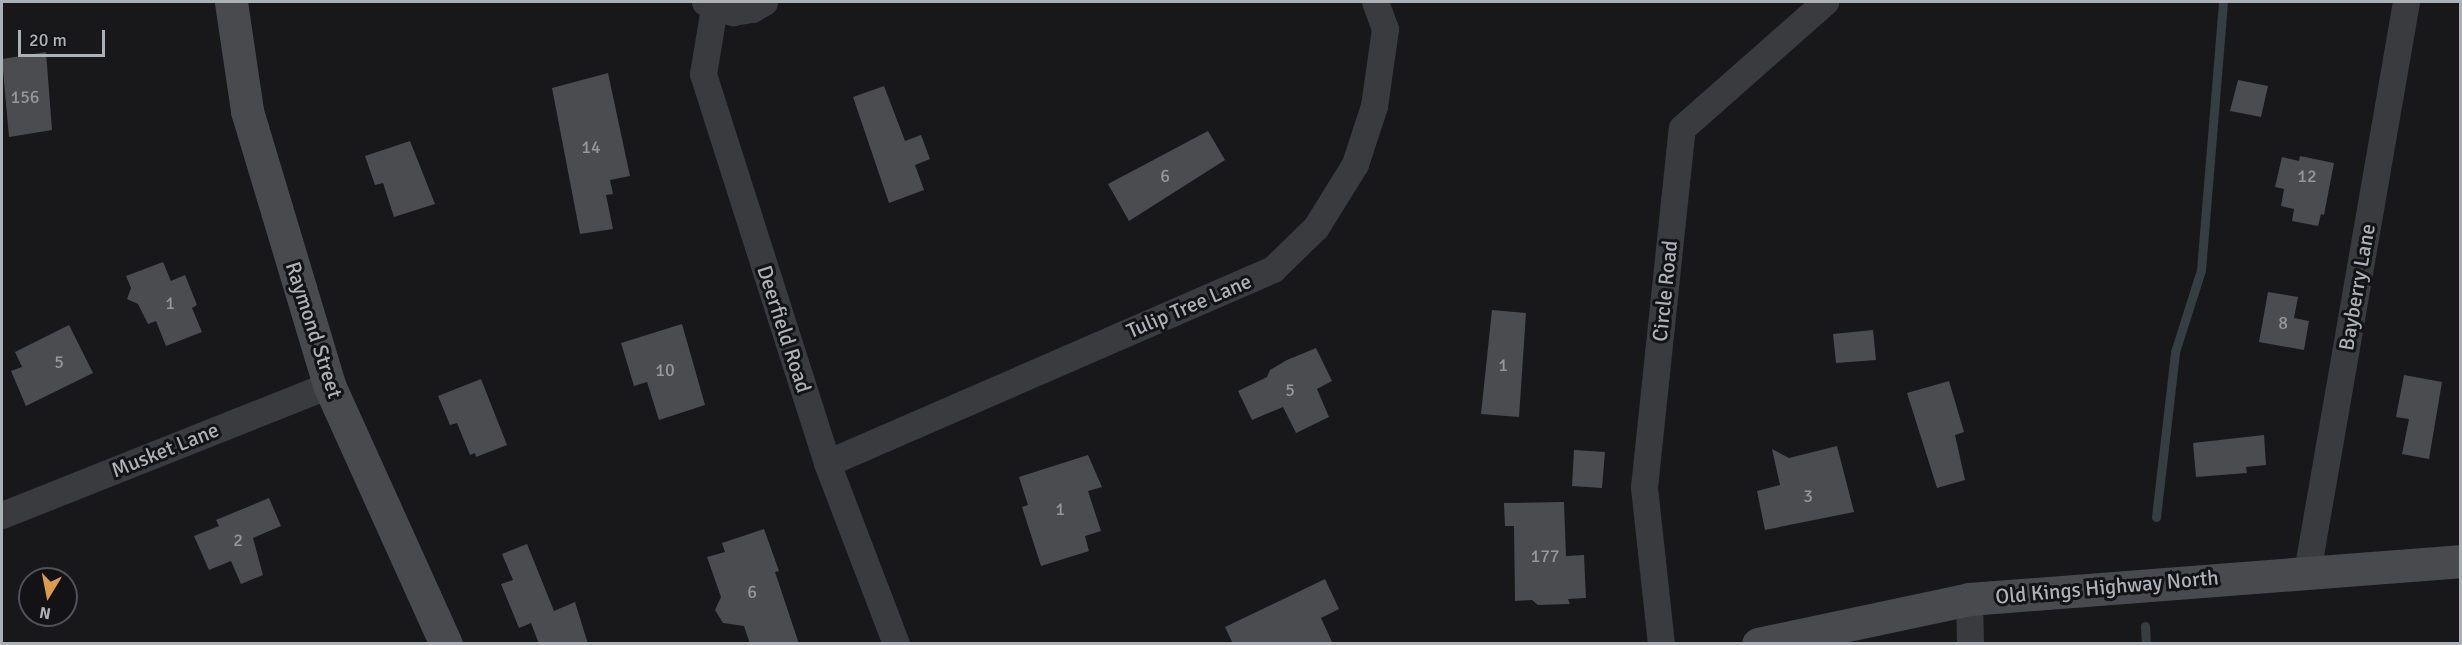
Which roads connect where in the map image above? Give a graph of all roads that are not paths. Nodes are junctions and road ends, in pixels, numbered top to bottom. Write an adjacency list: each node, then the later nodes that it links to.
1 (231, 2): 7 (main road, Raymond Street)
2 (764, 2): 6 (street, Deerfield Road)
3 (1376, 2): 8 (street, Tulip Tree Lane)
4 (1825, 2): 15 (street, Circle Road)
5 (2406, 2): 11 (street, Bayberry Lane)
6 (710, 5): 8 (street, Deerfield Road)
7 (329, 385): 9 (street, Musket Lane); 13 (main road, Raymond Street)
8 (827, 462): 14 (street, Deerfield Road)
9 (2, 516)
10 (2460, 561): 11 (main road, Old Kings Highway North)
11 (2307, 572): 12 (main road, Old Kings Highway North)
12 (1968, 599): 16 (main road, Old Kings Highway North); 17 (street)
13 (446, 644)
14 (896, 644)
15 (1661, 644)
16 (1758, 644)
17 (1970, 644)

